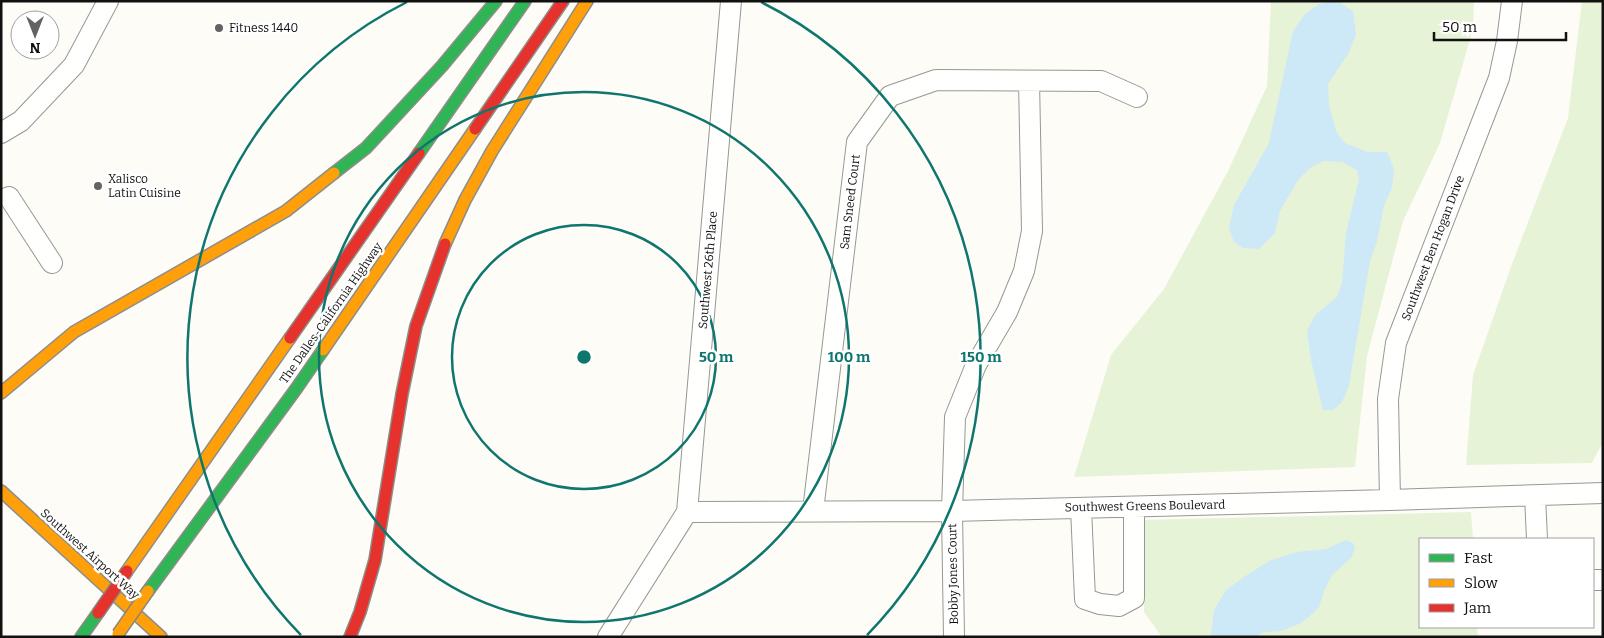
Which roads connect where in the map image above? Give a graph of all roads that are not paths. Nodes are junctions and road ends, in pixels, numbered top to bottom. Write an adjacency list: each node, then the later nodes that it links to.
1 (108, 1): 10 (street)
2 (496, 1): 13 (main road)
3 (525, 1): 25 (main road, The Dalles-California Highway, bridge)
4 (563, 1): 24 (main road, The Dalles-California Highway, bridge)
5 (587, 1): 27 (main road)
6 (731, 1): 22 (street, Southwest 26th Place)
7 (1512, 1): 17 (street, Southwest Ben Hogan Drive)
8 (1029, 81): 9 (street, Sam Sneed Court); 20 (street, Sam Sneed Court); 21 (street, Bobby Jones Court)
9 (1137, 97)
10 (1, 133)
11 (9, 197): 12 (street)
12 (52, 263)
13 (1, 394)
14 (1, 490): 26 (main road, Southwest Airport Way)
15 (1603, 493): 16 (street, Southwest Greens Boulevard)
16 (1535, 496): 17 (street, Southwest Greens Boulevard); 23 (street)
17 (1390, 500): 18 (street, Southwest Greens Boulevard)
18 (1134, 507): 19 (street, Southwest Greens Boulevard); 19 (street)
19 (1081, 508): 21 (street, Southwest Greens Boulevard)
20 (813, 511): 21 (street, Southwest Greens Boulevard); 22 (street, Southwest Greens Boulevard)
21 (952, 511): 29 (street, Bobby Jones Court)
22 (687, 512): 28 (street, Southwest 26th Place)
23 (1537, 538)
24 (117, 635)
25 (81, 637)
26 (161, 637)
27 (350, 637)
28 (608, 637)
29 (954, 637)

